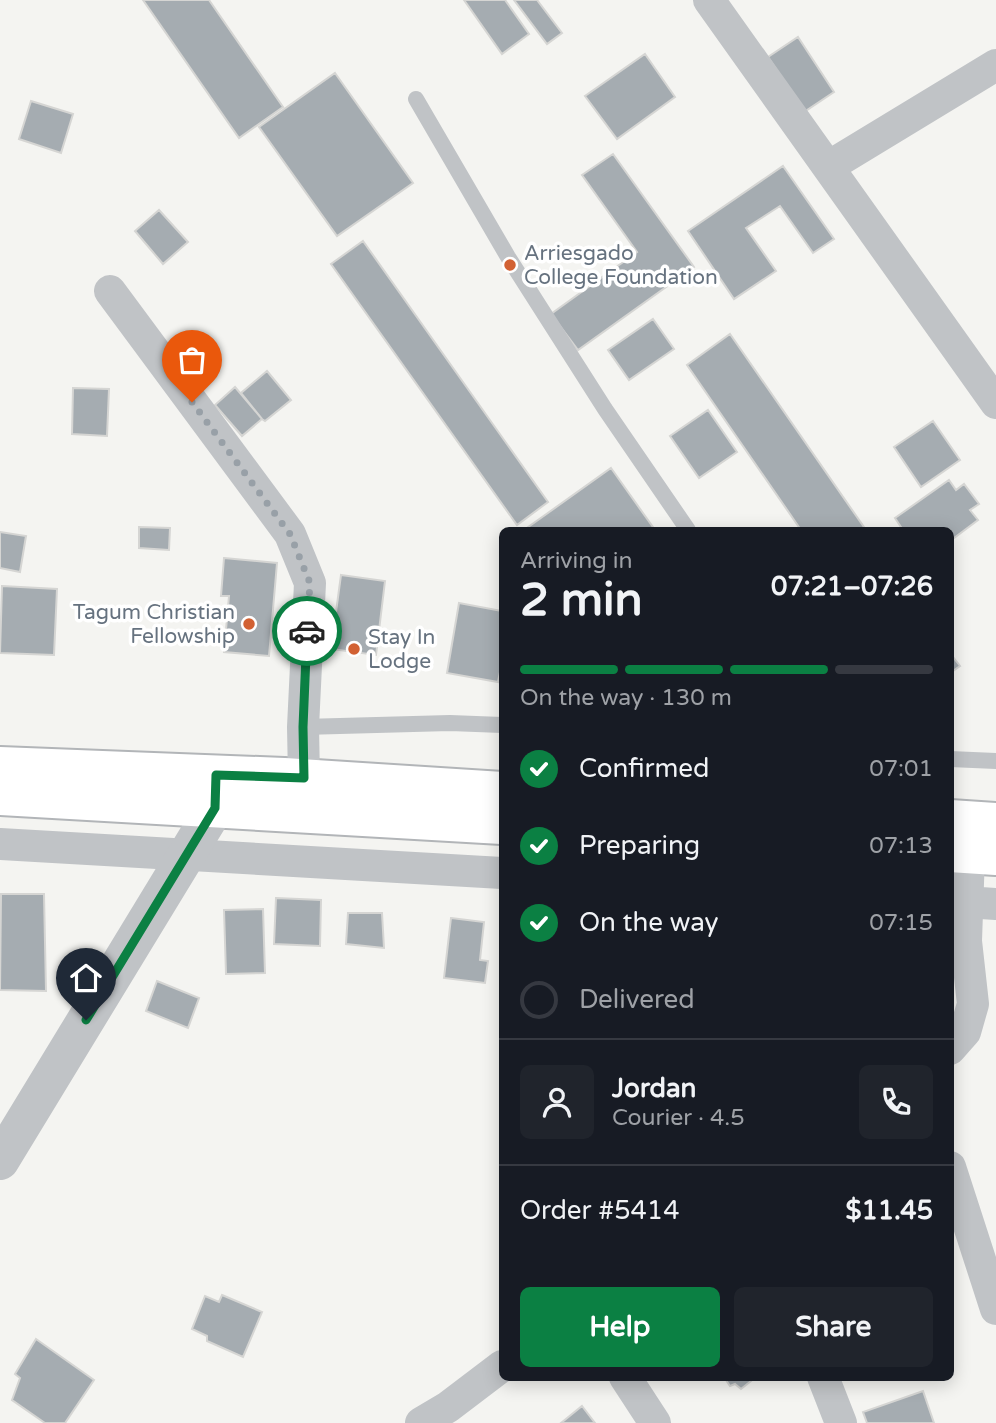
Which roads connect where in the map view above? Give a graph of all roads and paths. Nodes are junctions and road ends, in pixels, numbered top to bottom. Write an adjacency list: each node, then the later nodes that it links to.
1 (709, 0): 4 (street)
2 (996, 65): 4 (street)
3 (416, 99): 7 (lane)
4 (828, 167): 6 (street)
5 (110, 291): 9 (street)
6 (996, 403)
7 (686, 527)
8 (499, 725): 9 (lane)
9 (303, 727): 13 (street)
10 (954, 759): 11 (lane)
11 (996, 761)
12 (0, 766): 14 (highway)
13 (304, 778): 14 (highway); 15 (highway)
14 (216, 791): 16 (highway); 19 (highway); 22 (street)
15 (499, 791)
16 (0, 796)
17 (954, 819): 18 (highway)
18 (996, 822)
19 (499, 825)
20 (0, 844): 22 (street)
21 (972, 854): 24 (street)
22 (186, 855): 23 (street); 26 (street)
23 (499, 873)
24 (971, 902): 25 (street)
25 (954, 1044)
26 (0, 1161)
27 (954, 1179): 28 (street)
28 (996, 1309)
29 (499, 1369): 32 (street)
30 (628, 1381): 34 (street)
31 (825, 1381): 35 (street)
32 (453, 1415): 33 (street)
33 (421, 1423)
34 (655, 1423)
35 (841, 1423)

